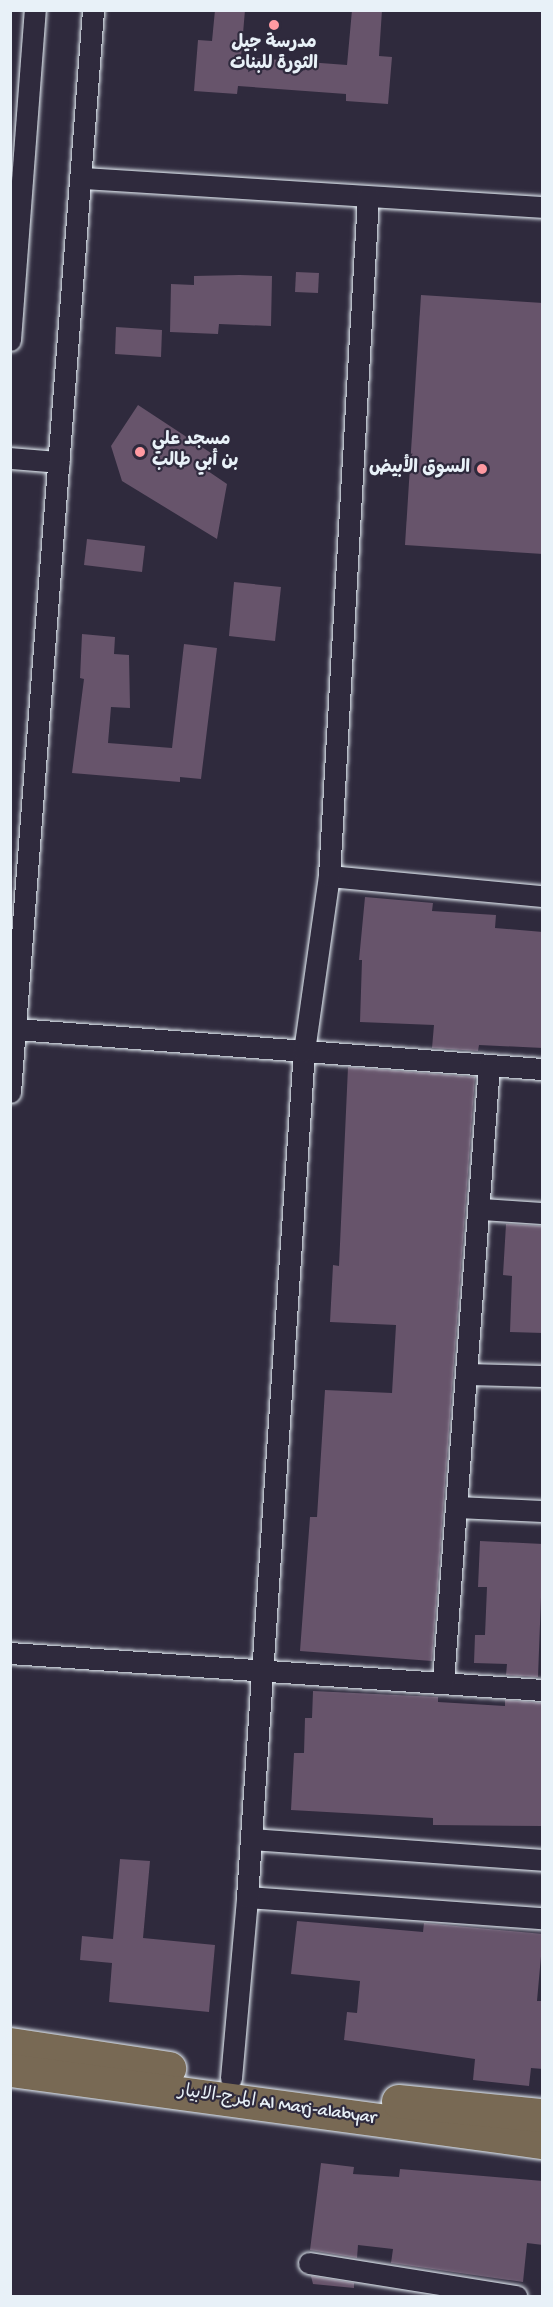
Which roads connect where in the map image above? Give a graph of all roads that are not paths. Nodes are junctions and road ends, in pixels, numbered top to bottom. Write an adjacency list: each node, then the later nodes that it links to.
1 (35, 10): 3 (street)
2 (93, 10): 4 (street)
3 (17, 164): 7 (street)
4 (82, 178): 5 (street); 9 (street)
5 (368, 198): 6 (street); 10 (street)
6 (543, 207)
7 (10, 340)
8 (10, 458): 9 (street)
9 (59, 462): 12 (street)
10 (329, 876): 11 (street); 13 (street)
11 (543, 896)
12 (16, 1029): 13 (street); 16 (street)
13 (304, 1051): 14 (street); 24 (street)
14 (489, 1065): 15 (street); 17 (street)
15 (543, 1069)
16 (10, 1092)
17 (481, 1209): 18 (street); 19 (street)
18 (543, 1213)
19 (468, 1374): 20 (street); 21 (street)
20 (543, 1376)
21 (457, 1507): 22 (street); 25 (street)
22 (543, 1511)
23 (10, 1653): 24 (street)
24 (260, 1668): 25 (street); 27 (street)
25 (443, 1681): 26 (street)
26 (543, 1690)
27 (251, 1839): 28 (street); 29 (street)
28 (543, 1860)
29 (247, 1896): 30 (street); 33 (street)
30 (543, 1918)
31 (10, 2044): 33 (main road, المرج-الابيار Al Marj-alabyar)
32 (10, 2070): 35 (main road, المرج-الابيار Al Marj-alabyar)
33 (231, 2078): 34 (main road, المرج-الابيار Al Marj-alabyar)
34 (543, 2115)
35 (543, 2142)
36 (309, 2263): 37 (street)
37 (516, 2296)

